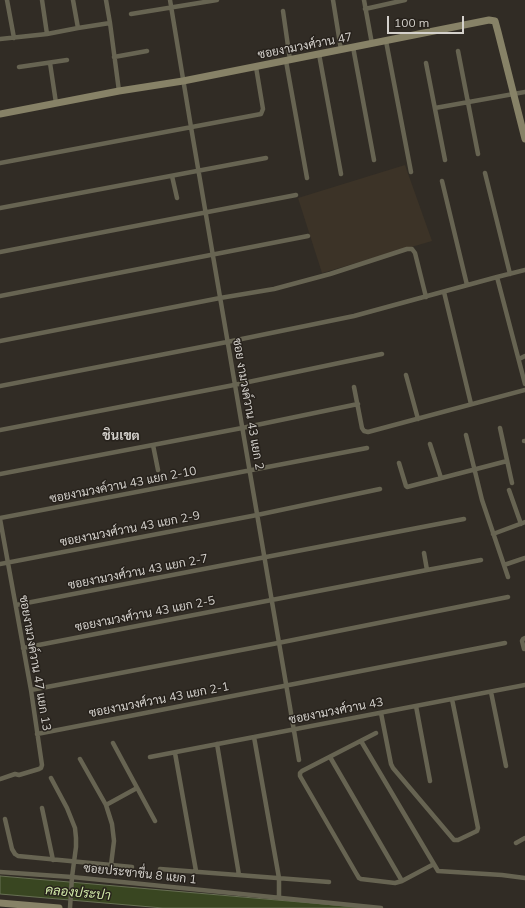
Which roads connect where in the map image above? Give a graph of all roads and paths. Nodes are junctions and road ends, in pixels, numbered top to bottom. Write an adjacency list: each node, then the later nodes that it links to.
1 (7, 0): 17 (street)
2 (42, 0): 16 (street)
3 (73, 0): 15 (street)
4 (106, 0): 14 (street)
5 (170, 0): 10 (street, ซอย งามวงค์วาน 43 แยก 2)
6 (217, 0): 10 (street)
7 (333, 0): 22 (street)
8 (364, 0): 11 (street)
9 (405, 0): 11 (street)
10 (171, 7): 13 (street); 33 (street, ซอย งามวงค์วาน 43 แยก 2)
11 (365, 9): 20 (street)
12 (283, 11): 28 (street)
13 (131, 14)
14 (110, 23): 15 (street); 26 (street)
15 (78, 28): 16 (street)
16 (47, 34): 17 (street)
17 (14, 38): 18 (street)
18 (0, 39)
19 (386, 41): 20 (street, ซอยงามวงศ์วาน 47); 36 (street, ซอยงามวงศ์วาน 47); 49 (street)
20 (372, 44): 21 (street, ซอยงามวงศ์วาน 47)
21 (353, 47): 22 (street, ซอยงามวงศ์วาน 47); 45 (street)
22 (341, 50): 25 (street, ซอยงามวงศ์วาน 47)
23 (147, 51): 26 (street)
24 (458, 51): 37 (street)
25 (319, 54): 28 (street, ซอยงามวงศ์วาน 47); 51 (street)
26 (114, 57): 34 (street)
27 (67, 60): 29 (street)
28 (288, 60): 32 (street, ซอยงามวงศ์วาน 47); 53 (street)
29 (50, 62): 31 (street); 38 (street)
30 (426, 63): 39 (street)
31 (19, 67)
32 (256, 67): 33 (street, ซอยงามวงศ์วาน 47); 41 (street)
33 (183, 81): 34 (street, ซอยงามวงศ์วาน 47); 41 (street, ซอย งามวงค์วาน 43 แยก 2)
34 (119, 91): 38 (street, ซอยงามวงศ์วาน 47)
35 (525, 92): 36 (street)
36 (514, 94): 37 (street); 42 (street, ซอยงามวงศ์วาน 47)
37 (468, 102): 39 (street); 43 (street)
38 (56, 103): 40 (street, ซอยงามวงศ์วาน 47)
39 (435, 108): 46 (street)
40 (0, 114)
41 (190, 126): 47 (street); 48 (street, ซอย งามวงค์วาน 43 แยก 2)
42 (525, 139)
43 (478, 154)
44 (266, 158): 48 (street)
45 (374, 160)
46 (445, 160)
47 (0, 163)
48 (198, 171): 52 (street); 58 (street, ซอย งามวงค์วาน 43 แยก 2)
49 (411, 172)
50 (484, 173): 63 (street)
51 (341, 174)
52 (172, 176): 56 (street); 57 (street)
53 (307, 178)
54 (442, 181): 65 (street)
55 (296, 195): 58 (street)
56 (177, 198)
57 (0, 208)
58 (205, 213): 60 (street); 61 (street, ซอย งามวงค์วาน 43 แยก 2)
59 (308, 236): 61 (street)
60 (0, 252)
61 (212, 255): 67 (street); 69 (street, ซอย งามวงค์วาน 43 แยก 2)
62 (525, 270): 63 (street)
63 (510, 274): 64 (street)
64 (497, 277): 65 (street); 74 (street)
65 (467, 285): 66 (street)
66 (444, 292): 68 (street); 82 (street)
67 (0, 296)
68 (426, 297): 69 (street); 71 (street)
69 (220, 298): 70 (street); 71 (street, ซอย งามวงค์วาน 43 แยก 2)
70 (0, 341)
71 (227, 342): 77 (street, ซอย งามวงค์วาน 43 แยก 2); 78 (street)
72 (382, 354): 77 (street)
73 (525, 356): 74 (street)
74 (519, 359): 76 (street)
75 (406, 375): 83 (street)
76 (525, 384)
77 (234, 385): 84 (street, ซอย งามวงค์วาน 43 แยก 2); 86 (street)
78 (0, 386)
79 (354, 387): 81 (street)
80 (525, 390): 82 (street)
81 (358, 404): 83 (street); 84 (street)
82 (471, 404): 83 (street)
83 (418, 419)
84 (242, 428): 89 (street); 95 (street, ซอย งามวงค์วาน 43 แยก 2)
85 (500, 428): 91 (street)
86 (0, 430)
87 (466, 435): 94 (street)
88 (430, 444): 97 (street)
89 (153, 445): 93 (street); 96 (street)
90 (367, 448): 95 (street, ซอยงามวงค์วาน 43 แยก 2-10)
91 (507, 461): 94 (street); 98 (street)
92 (399, 463): 97 (street)
93 (158, 470)
94 (474, 470): 97 (street); 105 (street)
95 (249, 471): 101 (street, ซอย งามวงค์วาน 43 แยก 2); 102 (street, ซอยงามวงค์วาน 43 แยก 2-10)
96 (0, 474)
97 (441, 478)
98 (512, 483)
99 (380, 489): 101 (street, ซอยงามวงศ์วาน 43 แยก 2-9)
100 (509, 490): 104 (street)
101 (257, 515): 107 (street, ซอย งามวงค์วาน 43 แยก 2); 110 (street, ซอยงามวงศ์วาน 43 แยก 2-9)
102 (0, 518): 110 (street, ซอยงามวงค์วาน 47 แยก 13)
103 (464, 520): 107 (street, ซอยงามวงศ์วาน 43 แยก 2-7)
104 (523, 523): 105 (street)
105 (493, 534): 112 (street)
106 (424, 553): 113 (street)
107 (264, 558): 116 (street, ซอย งามวงค์วาน 43 แยก 2); 117 (street, ซอยงามวงศ์วาน 43 แยก 2-7)
108 (525, 558): 112 (street)
109 (481, 560): 113 (street, ซอยงามวงศ์วาน 43 แยก 2-5)
110 (8, 563): 111 (street, ซอยงามวงศ์วาน 43 แยก 2-9); 117 (street, ซอยงามวงค์วาน 47 แยก 13)
111 (0, 564)
112 (504, 565): 114 (street)
113 (427, 570): 116 (street, ซอยงามวงศ์วาน 43 แยก 2-5)
114 (508, 577)
115 (508, 598): 119 (street)
116 (271, 600): 119 (street, ซอย งามวงค์วาน 43 แยก 2); 121 (street, ซอยงามวงศ์วาน 43 แยก 2-5)
117 (16, 605): 121 (street, ซอยงามวงค์วาน 47 แยก 13)
118 (525, 638): 122 (street)
119 (278, 643): 124 (street, ซอย งามวงค์วาน 43 แยก 2); 125 (street)
120 (505, 643): 124 (street, ซอยงามวงศ์วาน 43 แยก 2-1)
121 (23, 648): 125 (street, ซอยงามวงค์วาน 47 แยก 13)
122 (524, 649)
123 (525, 685): 126 (street, ซอยงามวงศ์วาน 43)
124 (286, 686): 130 (street, ซอย งามวงค์วาน 43 แยก 2); 132 (street, ซอยงามวงศ์วาน 43 แยก 2-1)
125 (31, 690): 132 (street, ซอยงามวงค์วาน 47 แยก 13)
126 (490, 692): 127 (street, ซอยงามวงศ์วาน 43); 142 (street)
127 (452, 699): 128 (street, ซอยงามวงศ์วาน 43); 129 (street)
128 (416, 706): 129 (street, ซอยงามวงศ์วาน 43); 145 (street)
129 (381, 713): 130 (street, ซอยงามวงศ์วาน 43)
130 (294, 730): 133 (street, ซอยงามวงศ์วาน 43); 141 (street, ซอย งามวงค์วาน 43 แยก 2)
131 (376, 733): 134 (street)
132 (37, 734): 144 (street, ซอยงามวงค์วาน 47 แยก 13)
133 (254, 737): 136 (street, ซอยงามวงศ์วาน 43); 162 (street)
134 (361, 741): 139 (street); 155 (street)
135 (113, 743): 146 (street)
136 (217, 744): 137 (street, ซอยงามวงศ์วาน 43); 161 (street)
137 (175, 753): 138 (street, ซอยงามวงศ์วาน 43); 159 (street)
138 (150, 757)
139 (330, 757): 165 (street); 165 (street)
140 (80, 758): 147 (street)
141 (298, 760)
142 (506, 766)
143 (51, 778): 154 (street)
144 (0, 779)
145 (430, 781)
146 (137, 788): 147 (street); 150 (street)
147 (106, 805): 156 (street)
148 (42, 808): 153 (street)
149 (5, 819): 153 (street)
150 (155, 821)
151 (525, 838): 152 (street)
152 (516, 843)
153 (53, 860): 154 (street)
154 (74, 862): 156 (street); 164 (street)
155 (434, 864): 163 (street); 165 (street)
156 (111, 865): 157 (street)
157 (132, 867)
158 (160, 869): 159 (street)
159 (196, 871): 161 (street)
160 (0, 872): 164 (street, ซอยประชาชื่น 8 แยก 1)
161 (238, 875): 162 (street)
162 (279, 878): 166 (street); 167 (street)
163 (525, 878)
164 (72, 879): 167 (street, ซอยประชาชื่น 8 แยก 1); 170 (street)
165 (402, 881)
166 (329, 882)
167 (279, 898): 171 (street, ซอยประชาชื่น 8 แยก 1)
168 (0, 903): 169 (street)
169 (59, 908)
170 (70, 908)
171 (381, 908)

